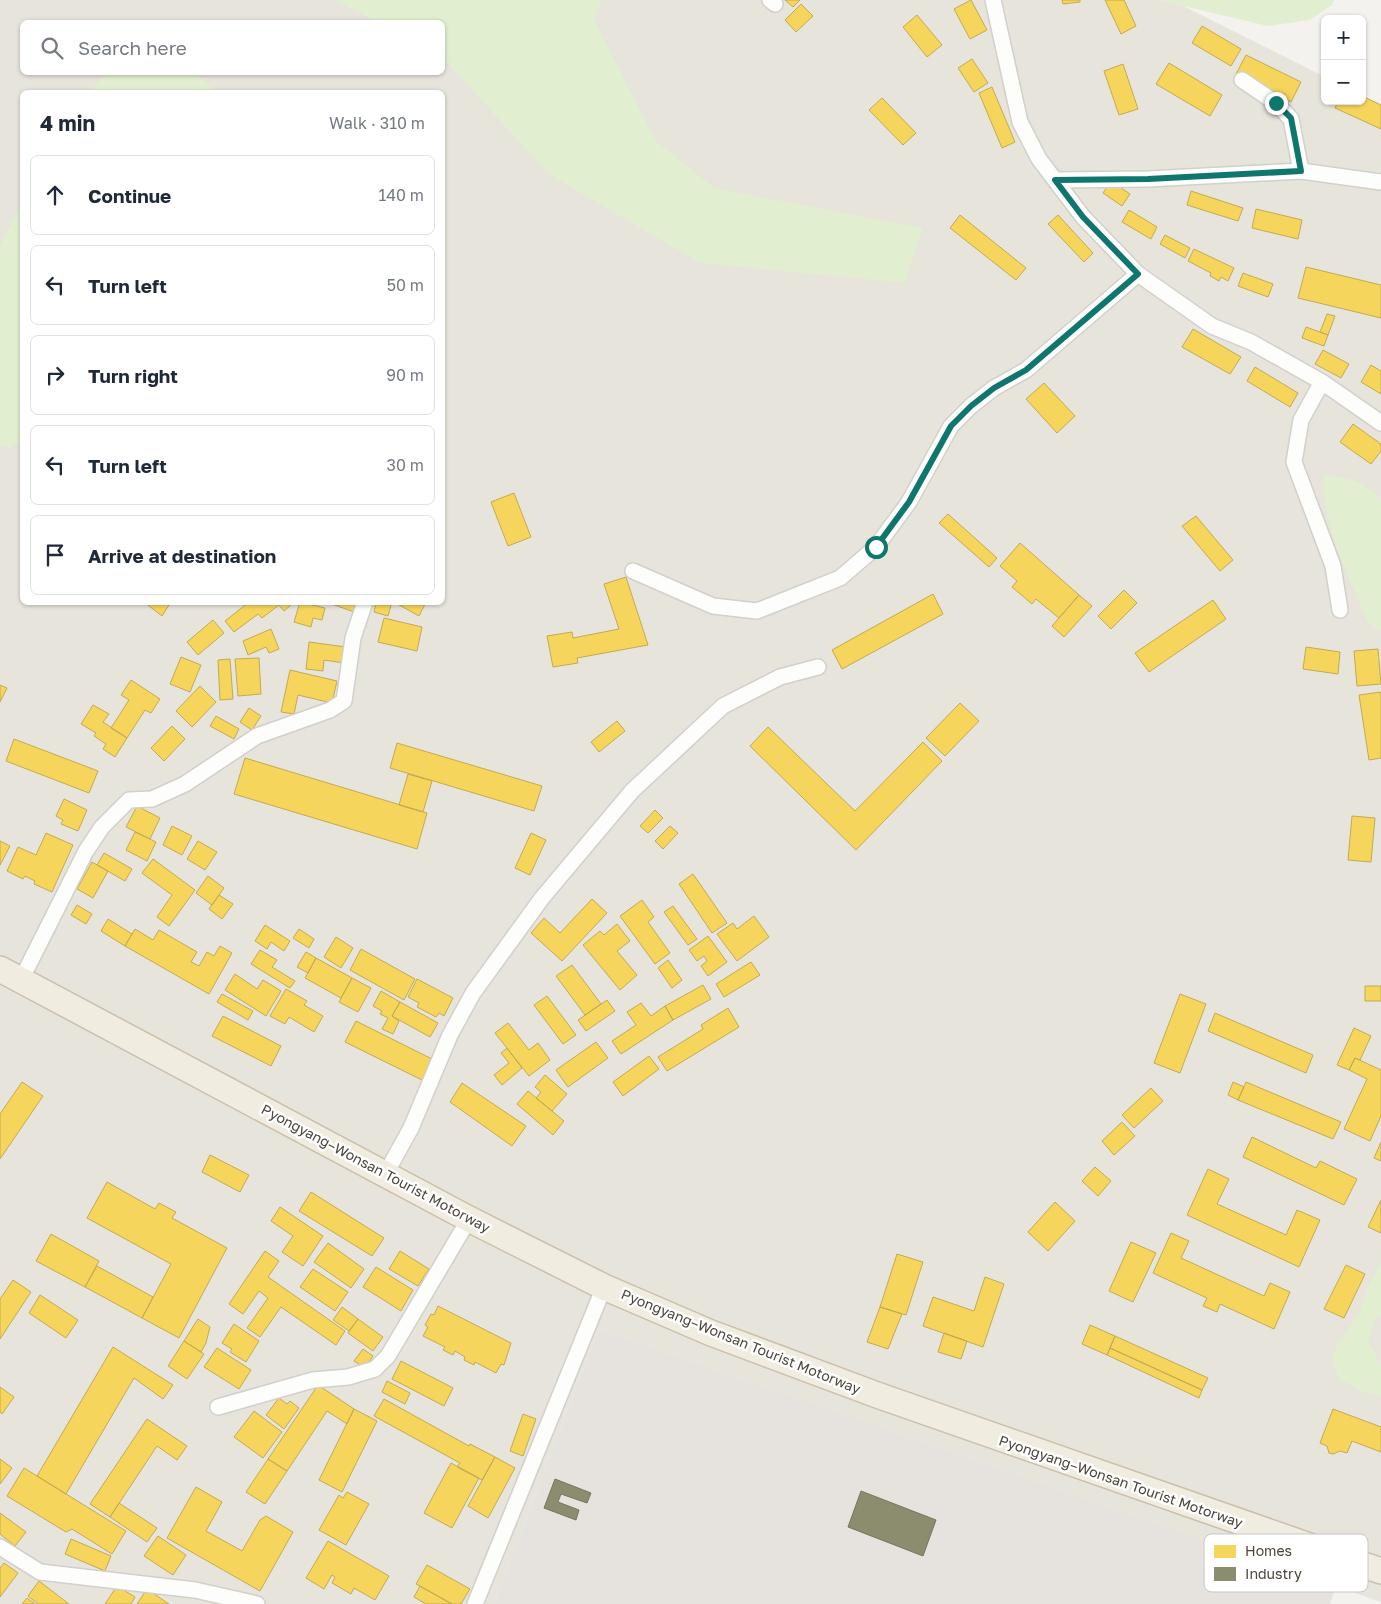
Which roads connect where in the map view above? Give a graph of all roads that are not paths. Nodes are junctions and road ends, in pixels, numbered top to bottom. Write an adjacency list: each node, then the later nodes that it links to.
1 (993, 0): 4 (street)
2 (1242, 80): 3 (street)
3 (1301, 171): 4 (street); 5 (street)
4 (1055, 180): 6 (street)
5 (1381, 182)
6 (1138, 274): 7 (street); 9 (street)
7 (1322, 382): 8 (street); 11 (street)
8 (1381, 423)
9 (633, 571)
10 (364, 605): 13 (street)
11 (1340, 610)
12 (818, 667): 14 (street)
13 (11, 975): 14 (highway, Pyongyang–Wonsan Tourist Motorway)
14 (386, 1173): 15 (highway, Pyongyang–Wonsan Tourist Motorway)
15 (469, 1218): 16 (highway, Pyongyang–Wonsan Tourist Motorway); 17 (street)
16 (604, 1286): 18 (highway, Pyongyang–Wonsan Tourist Motorway); 24 (street)
17 (218, 1407)
18 (1275, 1534)
19 (0, 1547): 22 (street)
20 (1368, 1566): 21 (highway, Pyongyang–Wonsan Tourist Motorway)
21 (1381, 1571)
22 (225, 1601): 23 (street)
23 (258, 1604)
24 (475, 1604)

